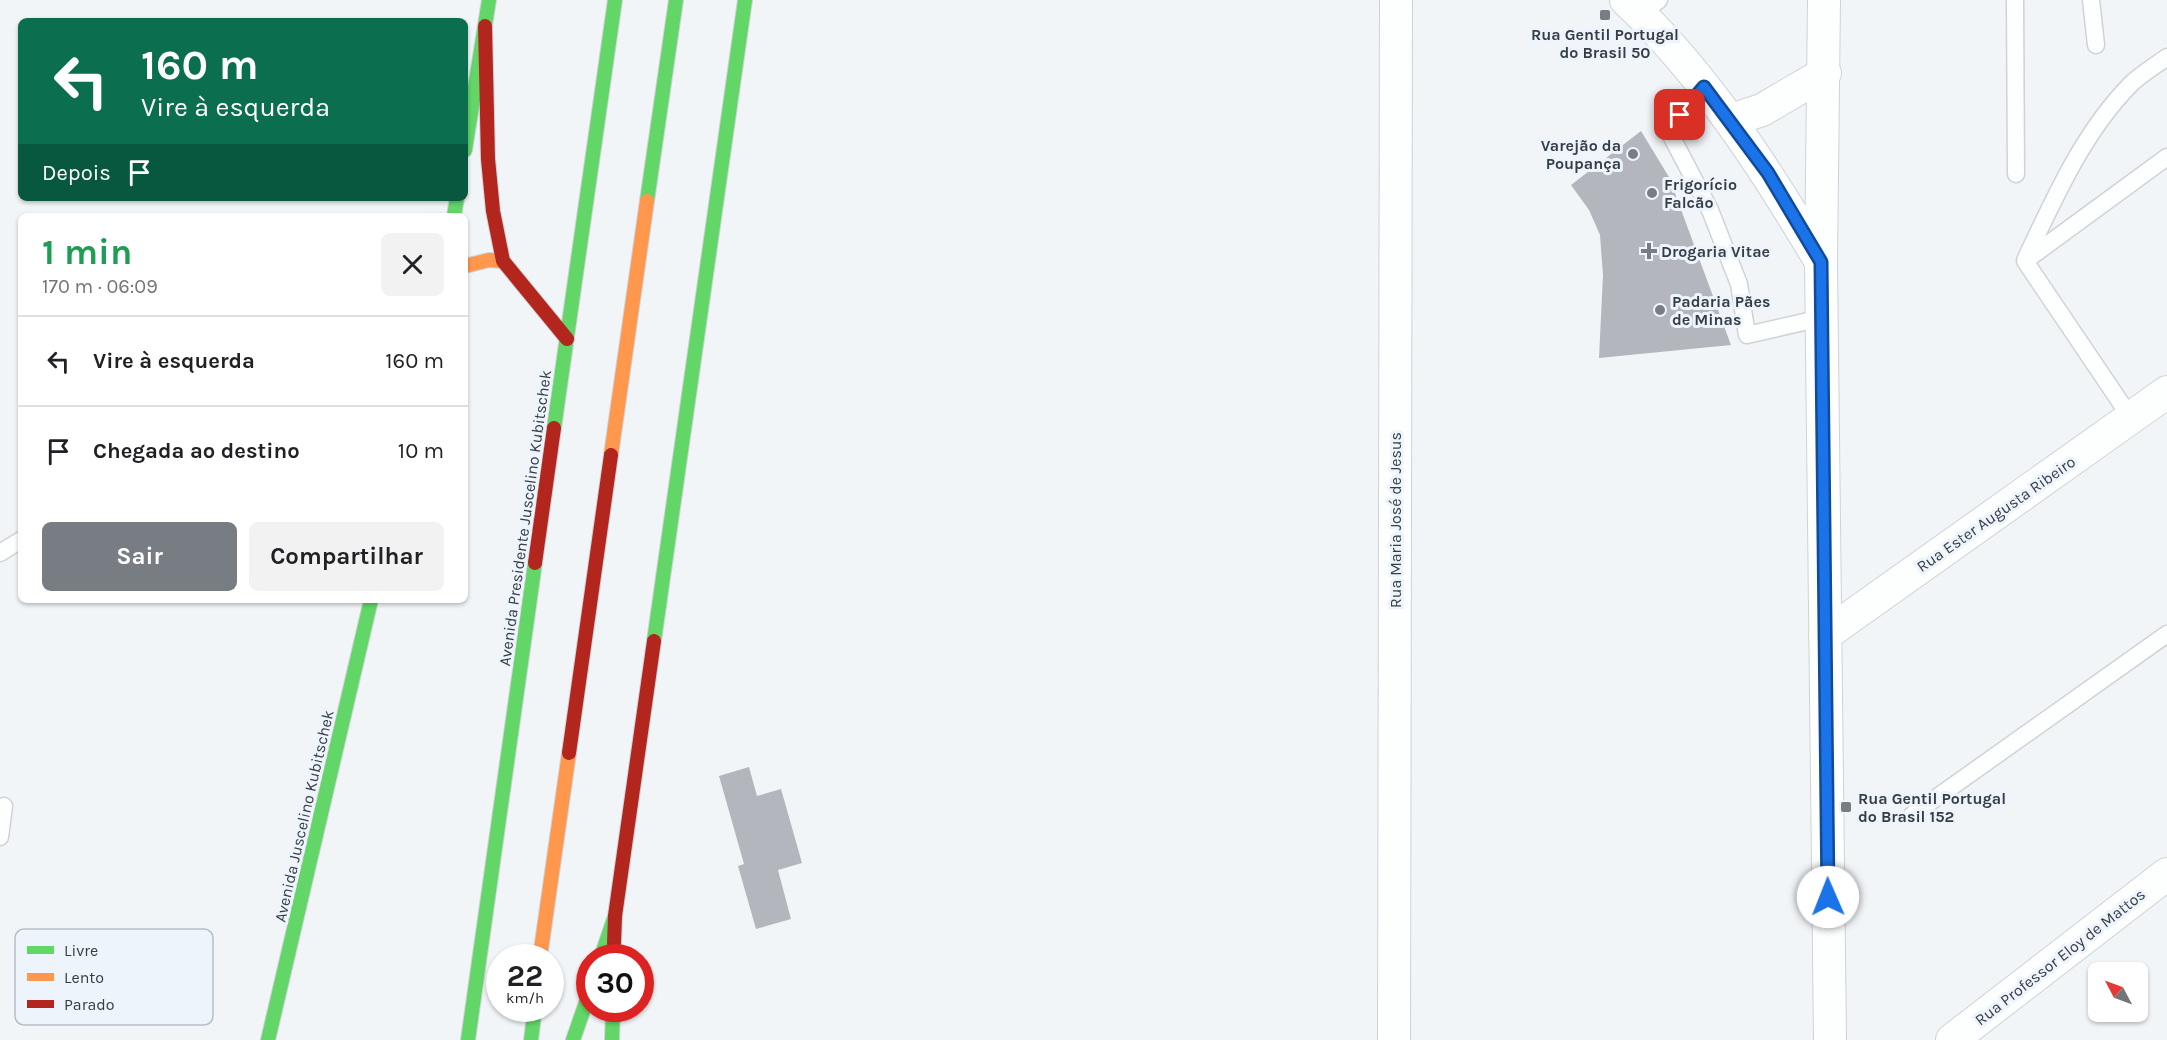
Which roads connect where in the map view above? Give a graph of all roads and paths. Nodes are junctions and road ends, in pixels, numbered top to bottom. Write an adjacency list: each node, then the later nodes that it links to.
1 (489, 0): 10 (main road)
2 (615, 0): 24 (main road, Avenida Presidente Juscelino Kubitschek)
3 (676, 0): 37 (main road)
4 (745, 0): 36 (main road)
5 (1396, 0): 48 (street, Rua Maria José de Jesus)
6 (1824, 0): 13 (street)
7 (2015, 0): 18 (lane)
8 (2091, 0): 11 (lane)
9 (1642, 5): 14 (street)
10 (485, 26): 16 (main road); 19 (main road)
11 (2096, 45)
12 (2167, 57): 20 (lane)
13 (1825, 73): 15 (street); 21 (street)
14 (1704, 87): 15 (street); 23 (lane)
15 (1731, 120): 21 (street)
16 (468, 131)
17 (2167, 157): 20 (lane)
18 (2016, 174)
19 (503, 261): 22 (main road); 24 (main road)
20 (2025, 261): 26 (lane)
21 (1821, 262): 23 (street)
22 (468, 265)
23 (1821, 318): 31 (street)
24 (567, 339): 44 (main road, Avenida Presidente Juscelino Kubitschek)
25 (2167, 392): 26 (street, Rua Ester Augusta Ribeiro)
26 (2131, 418): 31 (street, Rua Ester Augusta Ribeiro)
27 (18, 542): 28 (lane)
28 (0, 553)
29 (370, 603): 43 (main road, Avenida Juscelino Kubitschek)
30 (2167, 634): 33 (lane)
31 (1825, 635): 49 (street)
32 (4, 806): 34 (lane)
33 (1912, 815)
34 (0, 837)
35 (2167, 874): 50 (street, Rua Professor Eloy de Mattos)
36 (615, 916): 38 (main road); 39 (main road)
37 (542, 944)
38 (605, 944)
39 (614, 944)
40 (533, 1022): 45 (main road)
41 (579, 1022): 46 (main road)
42 (613, 1022): 47 (main road)
43 (268, 1040)
44 (468, 1040)
45 (531, 1040)
46 (573, 1040)
47 (612, 1040)
48 (1394, 1040)
49 (1830, 1040)
50 (1953, 1040)

